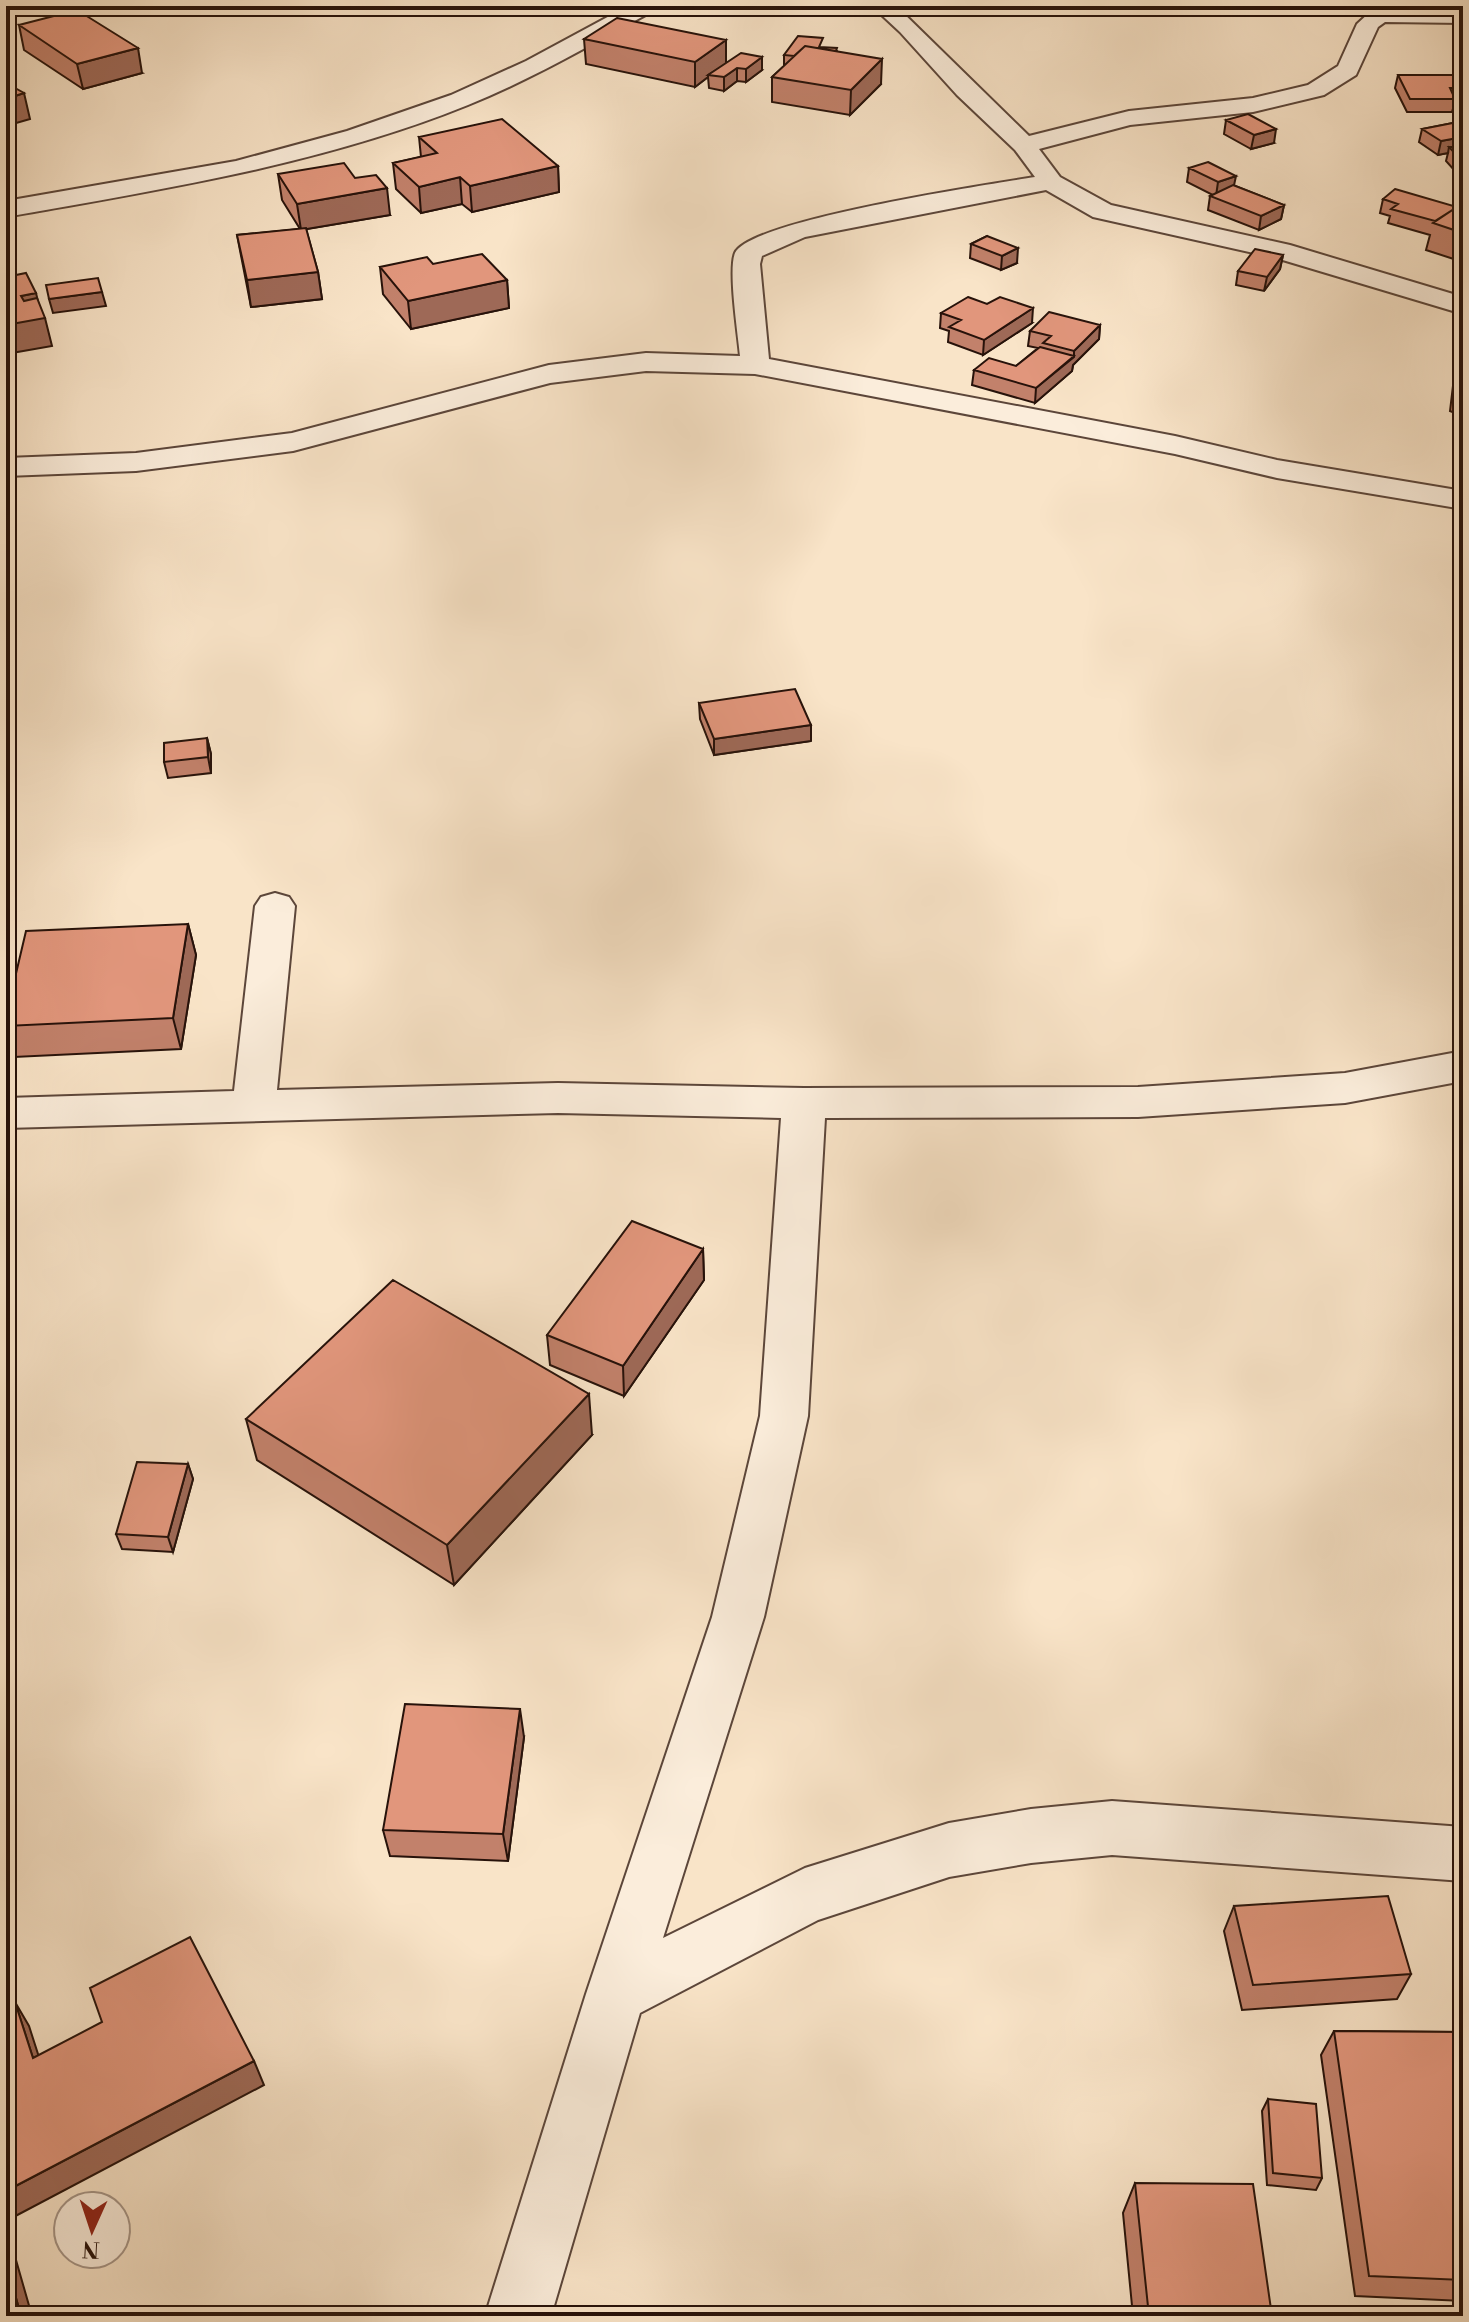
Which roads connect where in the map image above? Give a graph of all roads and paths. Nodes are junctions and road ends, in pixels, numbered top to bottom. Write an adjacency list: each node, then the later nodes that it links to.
1 (645, 6): 6 (street)
2 (883, 6): 4 (street)
3 (1463, 16): 4 (street)
4 (1024, 145): 5 (street)
5 (1051, 182): 7 (street); 8 (street)
6 (6, 209)
7 (1463, 306)
8 (755, 365): 9 (street); 10 (street)
9 (6, 467)
10 (1463, 500)
11 (275, 906): 14 (street)
12 (1463, 1066): 13 (street)
13 (804, 1103): 14 (street); 17 (street)
14 (254, 1105): 15 (street)
15 (6, 1113)
16 (1463, 1854): 17 (street)
17 (616, 1994): 18 (street)
18 (518, 2316)

